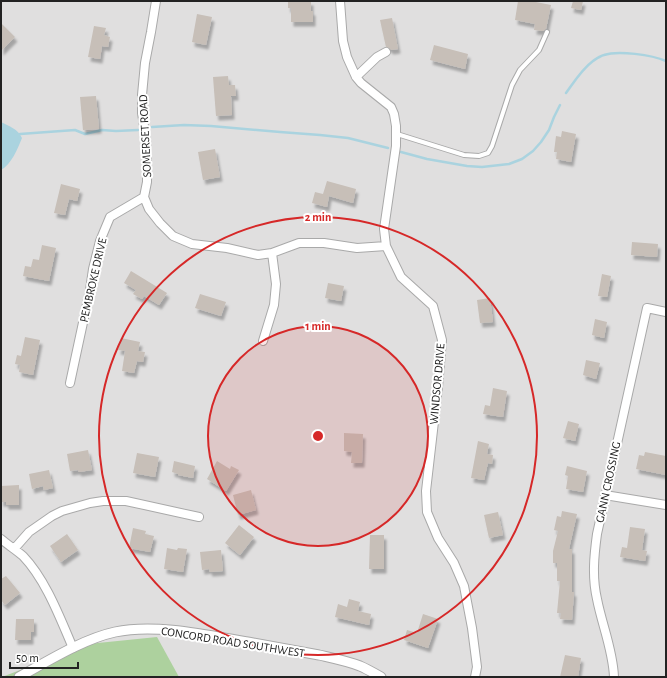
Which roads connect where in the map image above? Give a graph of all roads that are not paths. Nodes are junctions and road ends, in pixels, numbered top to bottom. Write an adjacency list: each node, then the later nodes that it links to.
1 (156, 1): 7 (street, SOMERSET ROAD)
2 (340, 1): 5 (street, WINDSOR DRIVE)
3 (547, 32): 6 (lane)
4 (386, 52): 5 (street)
5 (356, 77): 6 (street, WINDSOR DRIVE)
6 (396, 134): 8 (street, WINDSOR DRIVE)
7 (144, 197): 9 (street); 12 (street, PEMBROKE DRIVE)
8 (386, 246): 9 (street); 21 (street, WINDSOR DRIVE)
9 (272, 253): 11 (street)
10 (666, 312): 13 (street, GANN CROSSING)
11 (262, 342)
12 (70, 383)
13 (606, 495): 14 (street); 22 (street, GANN CROSSING)
14 (666, 505)
15 (199, 517): 17 (street)
16 (1, 539): 17 (street)
17 (14, 549): 18 (street)
18 (73, 648): 19 (street, CONCORD ROAD SOUTHWEST); 20 (street, CONCORD ROAD SOUTHWEST)
19 (19, 677)
20 (381, 677)
21 (475, 677)
22 (614, 677)

